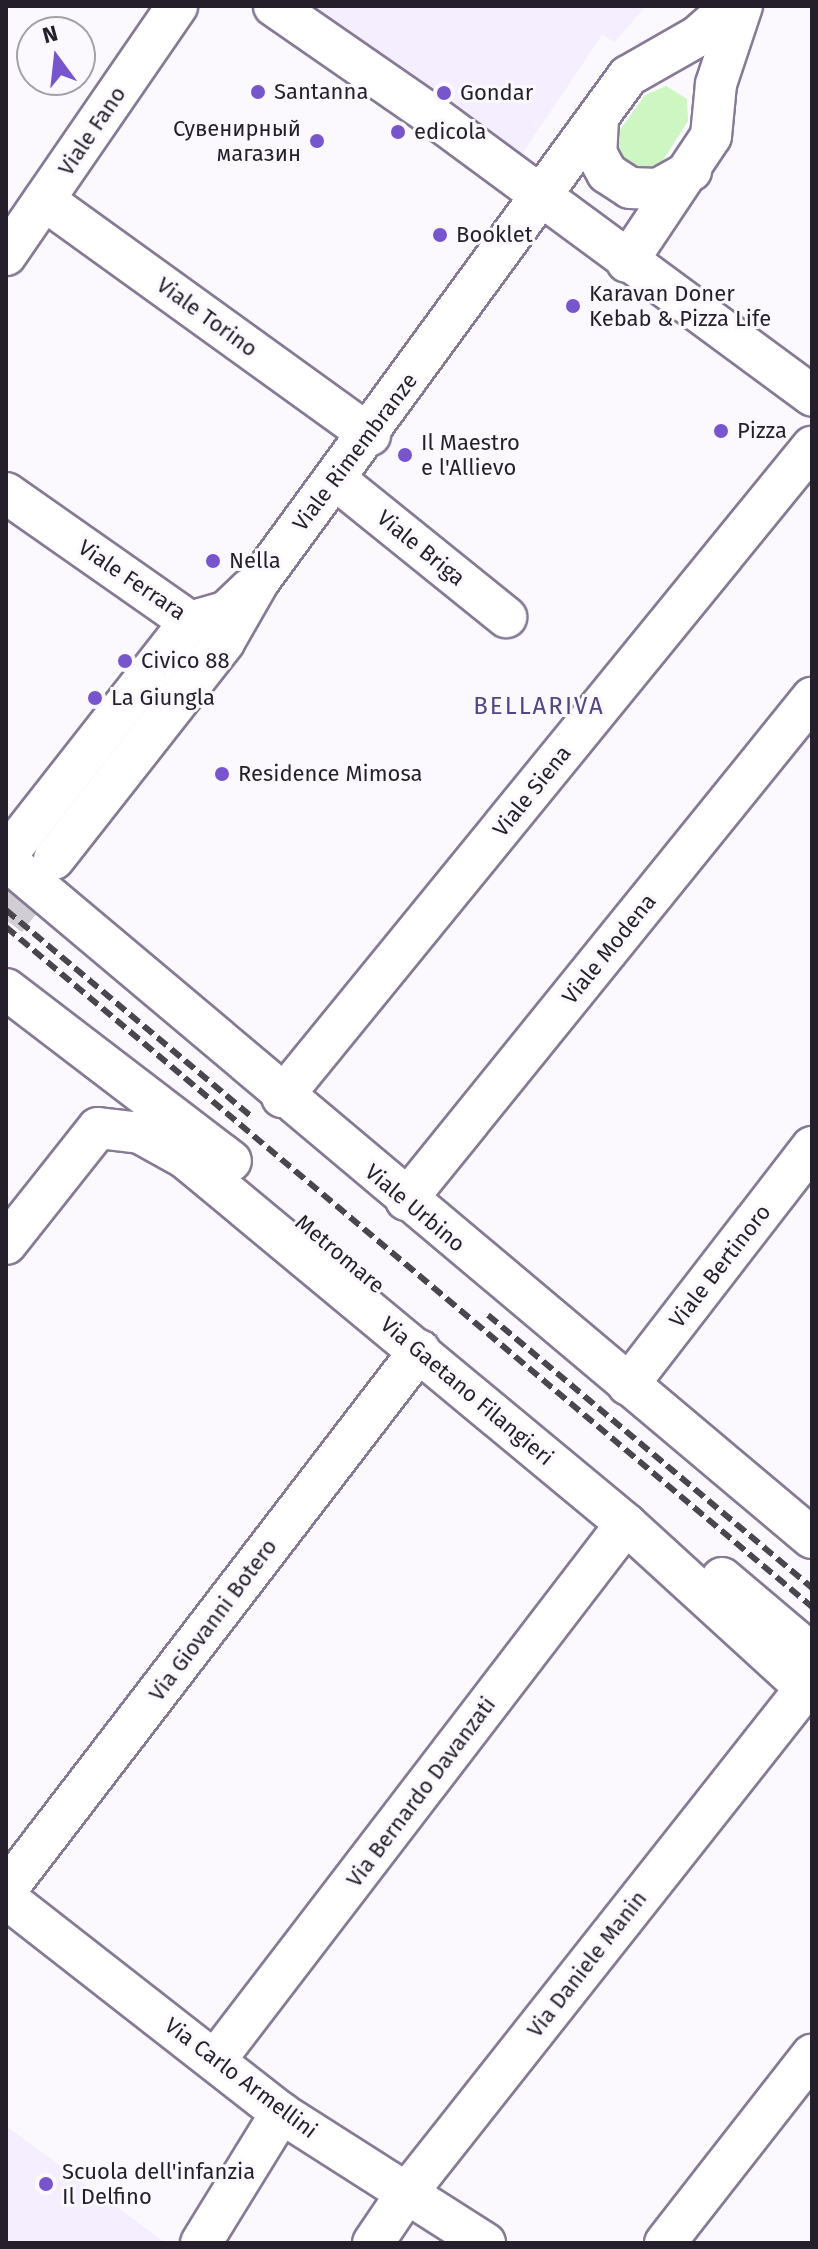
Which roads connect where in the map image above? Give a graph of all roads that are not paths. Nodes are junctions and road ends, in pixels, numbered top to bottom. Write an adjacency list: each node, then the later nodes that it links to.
1 (177, 6): 10 (street, Viale Fano)
2 (274, 6): 9 (street)
3 (732, 6): 5 (street)
4 (742, 6): 6 (street)
5 (626, 79): 6 (street); 7 (street)
6 (717, 113): 8 (street)
7 (598, 119): 8 (street); 9 (street, Viale Rimembranze)
8 (691, 171): 12 (street)
9 (541, 198): 12 (street); 14 (street, Viale Rimembranze)
10 (44, 200): 11 (street, Viale Fano); 14 (street, Viale Torino)
11 (6, 255)
12 (627, 262): 13 (street)
13 (812, 395)
14 (370, 435): 16 (street, Viale Rimembranze)
15 (812, 447): 25 (street, Viale Siena)
16 (335, 479): 18 (street, Viale Rimembranze); 19 (street, Viale Briga)
17 (6, 493): 18 (street, Viale Ferrara)
18 (259, 581): 23 (street, Viale Rimembranze)
19 (506, 617)
20 (185, 628): 23 (street)
21 (227, 653): 23 (street)
22 (812, 698): 27 (street, Viale Modena)
23 (26, 868): 25 (street, Viale Urbino)
24 (6, 989): 33 (street, Metromare)
25 (282, 1097): 27 (street, Viale Urbino)
26 (812, 1147): 30 (street, Viale Bertinoro)
27 (406, 1200): 30 (street, Viale Urbino)
28 (6, 1244): 29 (street, Via Gaetano Filangieri)
29 (420, 1350): 31 (street, Via Gaetano Filangieri); 34 (street, Via Giovanni Botero)
30 (628, 1385): 32 (street, Viale Urbino)
31 (626, 1524): 33 (street, Via Gaetano Filangieri); 36 (street, Via Bernardo Davanzati)
32 (812, 1538)
33 (810, 1679): 39 (street, Via Daniele Manin)
34 (6, 1890)
35 (6, 1898): 36 (street, Via Carlo Armellini)
36 (216, 2059): 38 (street, Via Carlo Armellini)
37 (810, 2062): 43 (street)
38 (281, 2113): 39 (street, Via Carlo Armellini); 40 (street)
39 (406, 2194): 41 (street, Via Daniele Manin); 42 (street, Via Carlo Armellini)
40 (201, 2243)
41 (373, 2243)
42 (485, 2243)
43 (665, 2243)

